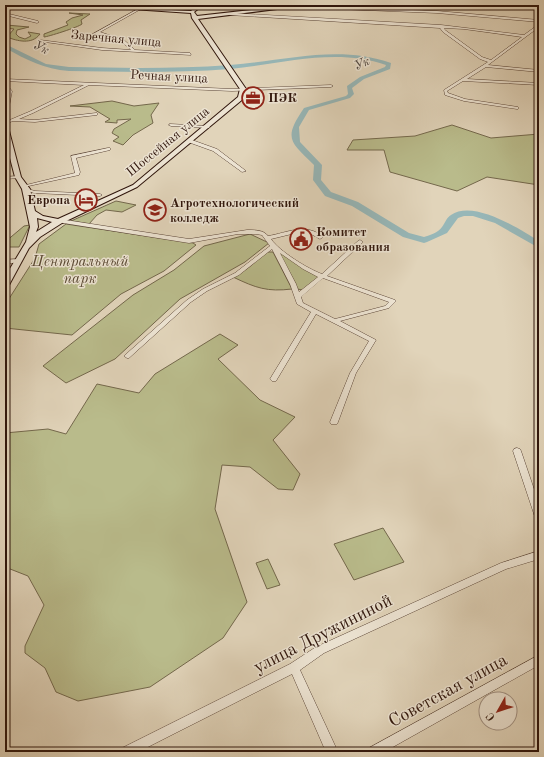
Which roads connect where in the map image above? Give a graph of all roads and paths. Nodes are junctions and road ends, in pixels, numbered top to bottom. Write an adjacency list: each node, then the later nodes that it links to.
1 (75, 5): 6 (main road)
2 (148, 5): 6 (street)
3 (201, 5): 8 (main road)
4 (306, 5): 10 (main road)
5 (319, 5): 7 (street)
6 (142, 8): 8 (main road); 17 (street)
7 (426, 11): 12 (street); 13 (street)
8 (192, 12): 11 (main road)
9 (5, 14): 14 (street)
10 (230, 14): 11 (main road); 16 (street)
11 (194, 18): 32 (main road)
12 (426, 18)
13 (539, 21)
14 (37, 22)
15 (539, 25): 19 (street)
16 (441, 26): 19 (street); 23 (street)
17 (99, 33): 18 (street); 21 (street)
18 (94, 34)
19 (524, 36): 23 (street)
20 (40, 41): 21 (street, Заречная улица)
21 (134, 51): 22 (street, Заречная улица)
22 (190, 54)
23 (490, 61): 24 (street)
24 (485, 66): 25 (street); 27 (street)
25 (539, 72)
26 (5, 80): 28 (street, Речная улица)
27 (462, 80): 30 (street); 34 (street)
28 (90, 83): 32 (street, Речная улица); 37 (street)
29 (5, 84): 33 (street)
30 (539, 84)
31 (331, 86): 32 (street, Речная улица)
32 (243, 89): 41 (main road, Шоссейная улица)
33 (7, 92): 36 (street)
34 (517, 108)
35 (96, 114): 37 (street)
36 (5, 117)
37 (14, 120): 38 (street)
38 (5, 123)
39 (171, 125): 41 (street)
40 (5, 127): 45 (main road)
41 (208, 127): 42 (main road, Шоссейная улица)
42 (190, 141): 44 (street); 50 (main road, Шоссейная улица)
43 (108, 149): 47 (street)
44 (244, 171)
45 (18, 177): 46 (street); 47 (main road)
46 (5, 178)
47 (25, 188): 48 (street); 49 (main road)
48 (100, 195)
49 (32, 212): 50 (main road); 55 (main road)
50 (59, 221): 52 (street); 55 (main road, Шоссейная улица)
51 (320, 237): 52 (street)
52 (268, 238): 54 (street)
53 (360, 242): 58 (street)
54 (273, 246): 58 (street); 60 (street); 63 (street)
55 (26, 247): 56 (main road, Шоссейная улица)
56 (18, 261): 57 (street); 59 (main road, Шоссейная улица)
57 (5, 262)
58 (324, 276): 60 (street); 62 (street)
59 (5, 284)
60 (298, 296): 61 (street)
61 (314, 312): 62 (street); 64 (street)
62 (333, 321): 65 (street)
63 (127, 356)
64 (274, 379)
65 (334, 422)
66 (517, 451): 67 (street)
67 (539, 517)
68 (539, 555): 70 (street, улица Дружининой)
69 (539, 660): 73 (street, Советская улица)
70 (294, 668): 71 (street, улица Дружининой); 72 (street)
71 (126, 752)
72 (332, 752)
73 (374, 752)

